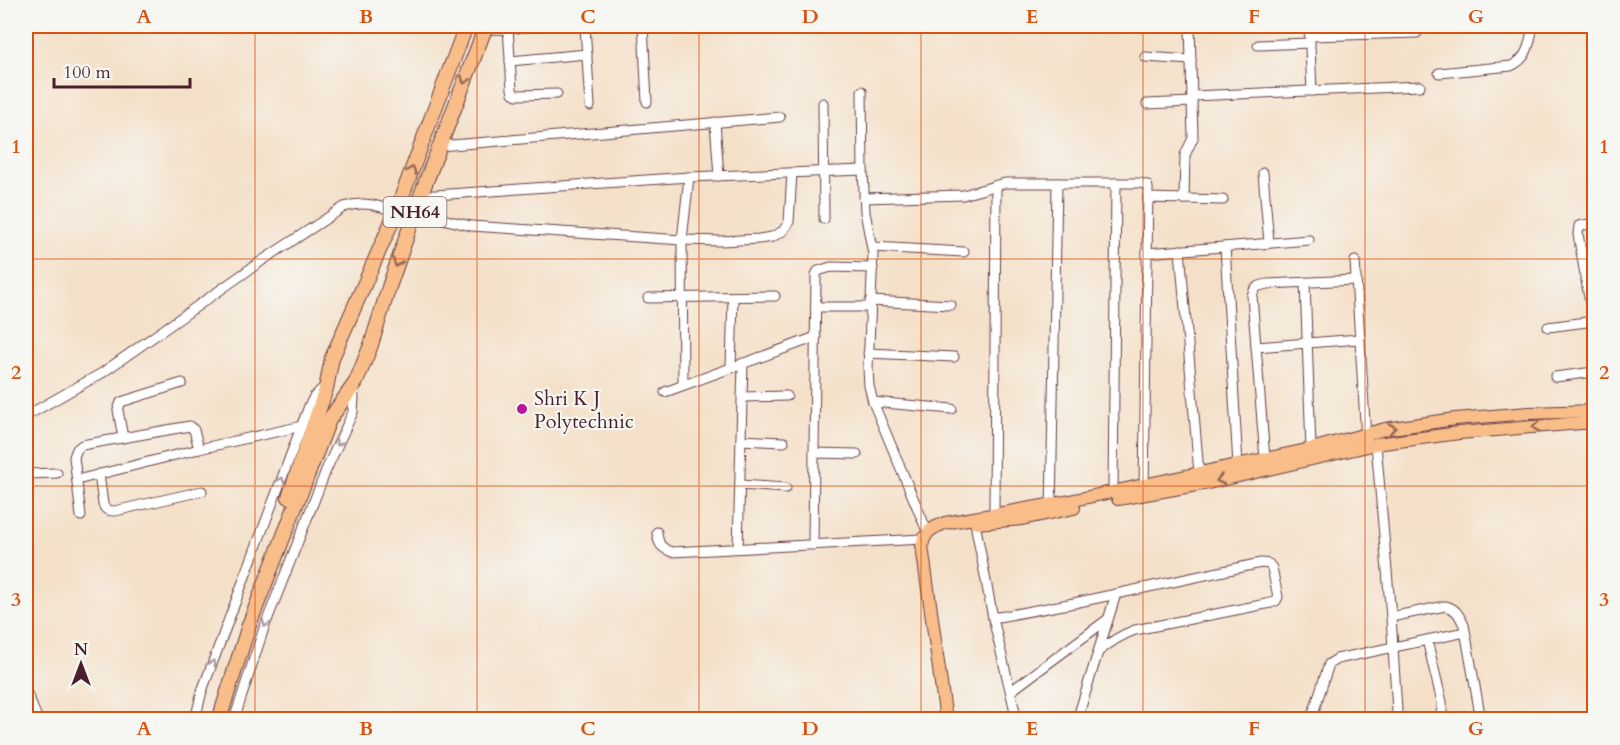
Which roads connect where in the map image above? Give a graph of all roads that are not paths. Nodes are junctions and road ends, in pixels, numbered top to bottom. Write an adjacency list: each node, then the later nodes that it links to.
1 (466, 26): 44 (highway, NH64, one-way to 1)
2 (540, 26): 9 (street)
3 (585, 26): 13 (street)
4 (643, 26): 23 (street)
5 (1190, 26): 15 (street)
6 (1309, 26): 11 (street)
7 (1533, 26): 17 (street)
8 (481, 27): 9 (street); 29 (highway, NH64, one-way to 29)
9 (508, 28): 16 (street)
10 (1417, 33): 11 (street)
11 (1310, 40): 12 (street); 20 (street)
12 (1258, 45)
13 (587, 54): 16 (street); 26 (street)
14 (1145, 57): 15 (street)
15 (1191, 60): 22 (street)
16 (510, 61): 21 (street)
17 (1439, 73)
18 (1420, 86): 20 (street)
19 (862, 91): 30 (street)
20 (1312, 91): 22 (street)
21 (557, 94)
22 (1192, 99): 25 (street); 42 (street)
23 (647, 102)
24 (823, 103): 31 (street)
25 (1147, 104)
26 (590, 106)
27 (780, 117): 28 (street)
28 (716, 122): 29 (street); 34 (street)
29 (440, 146): 39 (highway, NH64)
30 (863, 170): 31 (street); 40 (street)
31 (823, 172): 32 (street); 46 (street)
32 (792, 173): 34 (street); 48 (street)
33 (1263, 173): 50 (street)
34 (719, 176): 35 (street)
35 (688, 177): 39 (street); 48 (street)
36 (1057, 183): 37 (street); 38 (street); 113 (street)
37 (1116, 183): 41 (street); 112 (street)
38 (996, 185): 40 (street); 114 (street)
39 (421, 196): 45 (highway, NH64)
40 (864, 198): 51 (street)
41 (1148, 198): 42 (street); 55 (street)
42 (1184, 199): 43 (street)
43 (1223, 200)
44 (397, 209): 45 (street); 80 (highway, NH64); 89 (street)
45 (415, 212): 48 (street); 82 (highway, NH64, one-way to 82)
46 (824, 219)
47 (1594, 223): 67 (street)
48 (682, 240): 61 (street)
49 (1309, 240): 50 (street)
50 (1269, 243): 52 (street)
51 (873, 247): 54 (street); 57 (street)
52 (1225, 247): 53 (street); 102 (street)
53 (1180, 250): 55 (street); 104 (street)
54 (964, 252)
55 (1147, 253): 110 (street)
56 (1354, 261): 58 (street)
57 (873, 268): 64 (street); 66 (street)
58 (1356, 280): 59 (street); 70 (street)
59 (1305, 282): 71 (street); 72 (street)
60 (775, 296): 62 (street)
61 (682, 297): 62 (street); 63 (street); 81 (street)
62 (733, 297): 76 (street)
63 (648, 298)
64 (870, 304): 65 (street); 66 (street); 73 (street)
65 (951, 305)
66 (816, 308): 69 (street)
67 (1594, 321): 68 (street)
68 (1548, 327)
69 (816, 337): 75 (street); 99 (street)
70 (1359, 339): 71 (street); 96 (street)
71 (1307, 343): 72 (street); 98 (street)
72 (1256, 347): 101 (street)
73 (868, 353): 74 (street); 86 (street)
74 (954, 357)
75 (743, 363): 76 (street); 85 (street)
76 (731, 368): 81 (street)
77 (1594, 372): 78 (street)
78 (1556, 377)
79 (182, 383): 93 (street)
80 (327, 384): 90 (highway, NH64); 92 (street, NH64)
81 (683, 385): 83 (street)
82 (353, 387): 90 (highway, NH64); 136 (street, one-way to 136)
83 (664, 392)
84 (787, 396): 85 (street)
85 (742, 397): 94 (street)
86 (873, 402): 87 (street); 119 (street)
87 (952, 409)
88 (1594, 411): 96 (main road, one-way to 88)
89 (26, 416)
90 (323, 417): 134 (highway, NH64); 135 (highway, NH64)
91 (1594, 422): 96 (main road, one-way to 96)
92 (302, 426): 97 (street); 133 (street, NH64, one-way to 92)
93 (123, 438): 97 (street); 107 (street)
94 (741, 440): 95 (street); 108 (street)
95 (784, 442)
96 (1369, 442): 98 (main road); 110 (main road, one-way to 110); 123 (street)
97 (199, 449): 106 (street)
98 (1311, 449): 101 (main road)
99 (814, 453): 100 (street); 120 (street)
100 (857, 454)
101 (1265, 459): 102 (main road)
102 (1238, 465): 104 (main road)
103 (57, 472): 105 (street)
104 (1199, 473): 110 (main road)
105 (26, 474)
106 (99, 474): 107 (street); 111 (street)
107 (77, 480): 115 (street)
108 (740, 485): 109 (street); 121 (street)
109 (786, 488)
110 (1144, 489): 112 (main road); 113 (main road)
111 (202, 491)
112 (1113, 492): 113 (main road)
113 (1051, 509): 114 (main road); 117 (main road)
114 (994, 513): 116 (main road)
115 (81, 516)
116 (945, 523): 117 (main road); 119 (main road)
117 (975, 523): 124 (street)
118 (657, 532): 121 (street)
119 (925, 535): 120 (street); 137 (main road)
120 (813, 545): 121 (street)
121 (738, 549)
122 (1116, 594): 124 (street); 125 (street); 129 (street)
123 (1391, 617): 126 (street); 128 (street)
124 (993, 618): 131 (street)
125 (1108, 620): 129 (street); 131 (street)
126 (1465, 632): 127 (street); 143 (street)
127 (1427, 640): 128 (street); 142 (street)
128 (1392, 647): 140 (street); 141 (street)
129 (1098, 652): 139 (street)
130 (26, 691): 132 (street)
131 (1011, 691): 138 (street)
132 (38, 720)
133 (195, 720)
134 (210, 720)
135 (219, 720)
136 (234, 720)
137 (946, 720)
138 (1017, 720)
139 (1077, 720)
140 (1311, 720)
141 (1395, 720)
142 (1435, 720)
143 (1481, 720)

